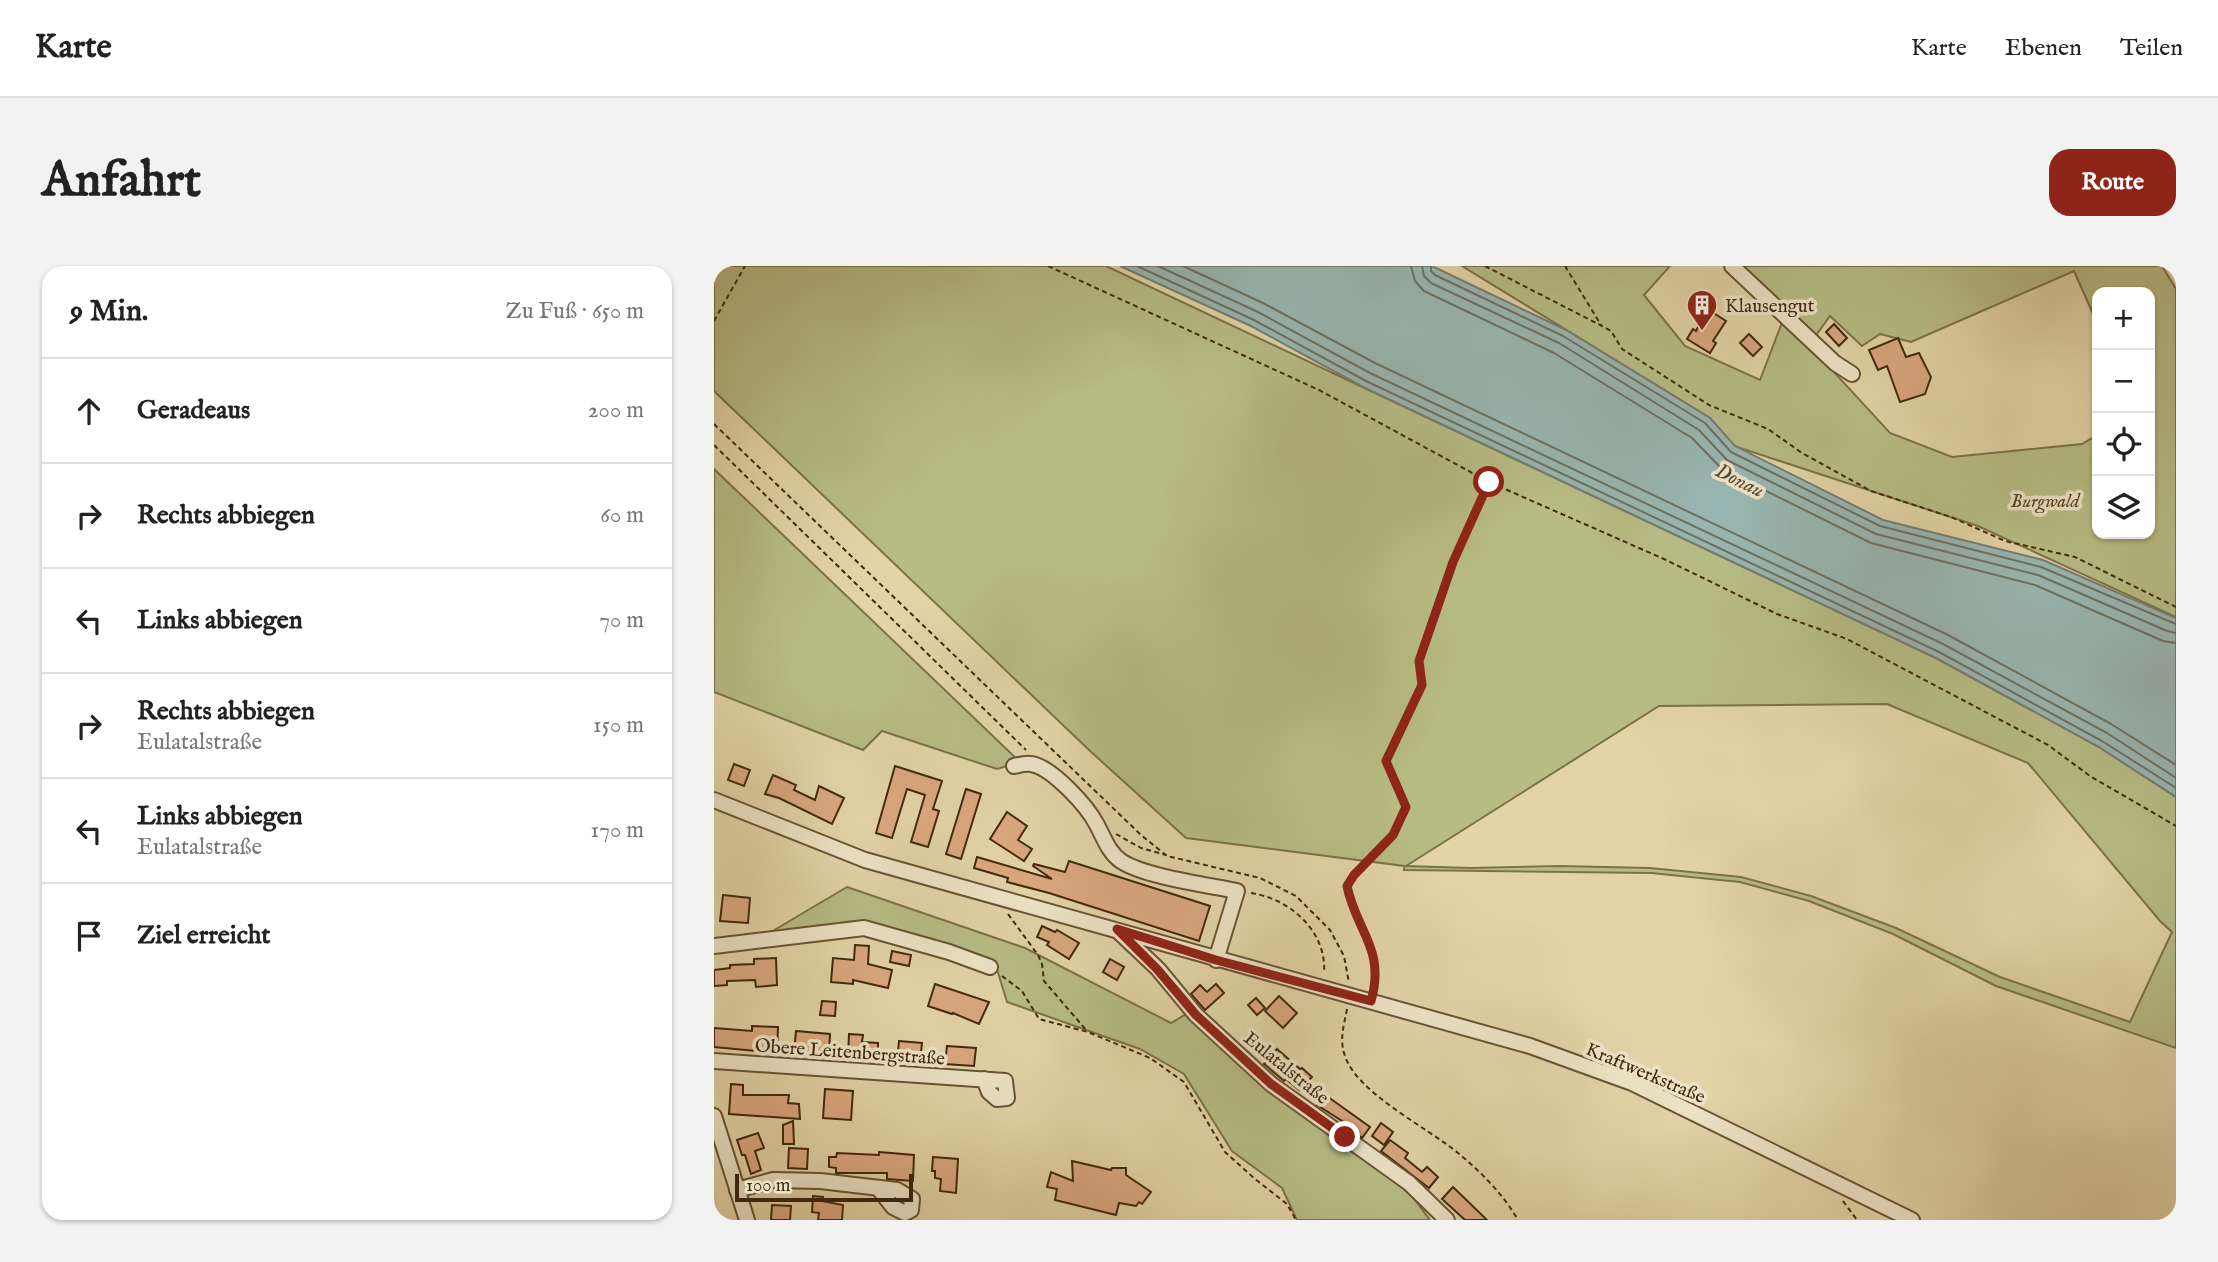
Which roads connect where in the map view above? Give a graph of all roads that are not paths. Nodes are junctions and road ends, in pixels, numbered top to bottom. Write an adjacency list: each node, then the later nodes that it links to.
1 (1732, 266): 2 (street)
2 (1852, 374)
3 (1014, 765): 7 (street)
4 (714, 800): 5 (street, Eulatalstraße)
5 (1117, 929): 7 (street, Eulatalstraße); 18 (street, Eulatalstraße)
6 (714, 946): 8 (street)
7 (1216, 960): 9 (street, Eulatalstraße)
8 (990, 967)
9 (1350, 996): 19 (street, Kraftwerkstraße)
10 (714, 1061): 11 (street, Obere Leitenbergstraße)
11 (984, 1079)
12 (714, 1116): 13 (street)
13 (729, 1164): 14 (street); 16 (street)
14 (714, 1165)
15 (878, 1188): 16 (street)
16 (737, 1189): 17 (street)
17 (747, 1220)
18 (1447, 1220)
19 (1912, 1220)

